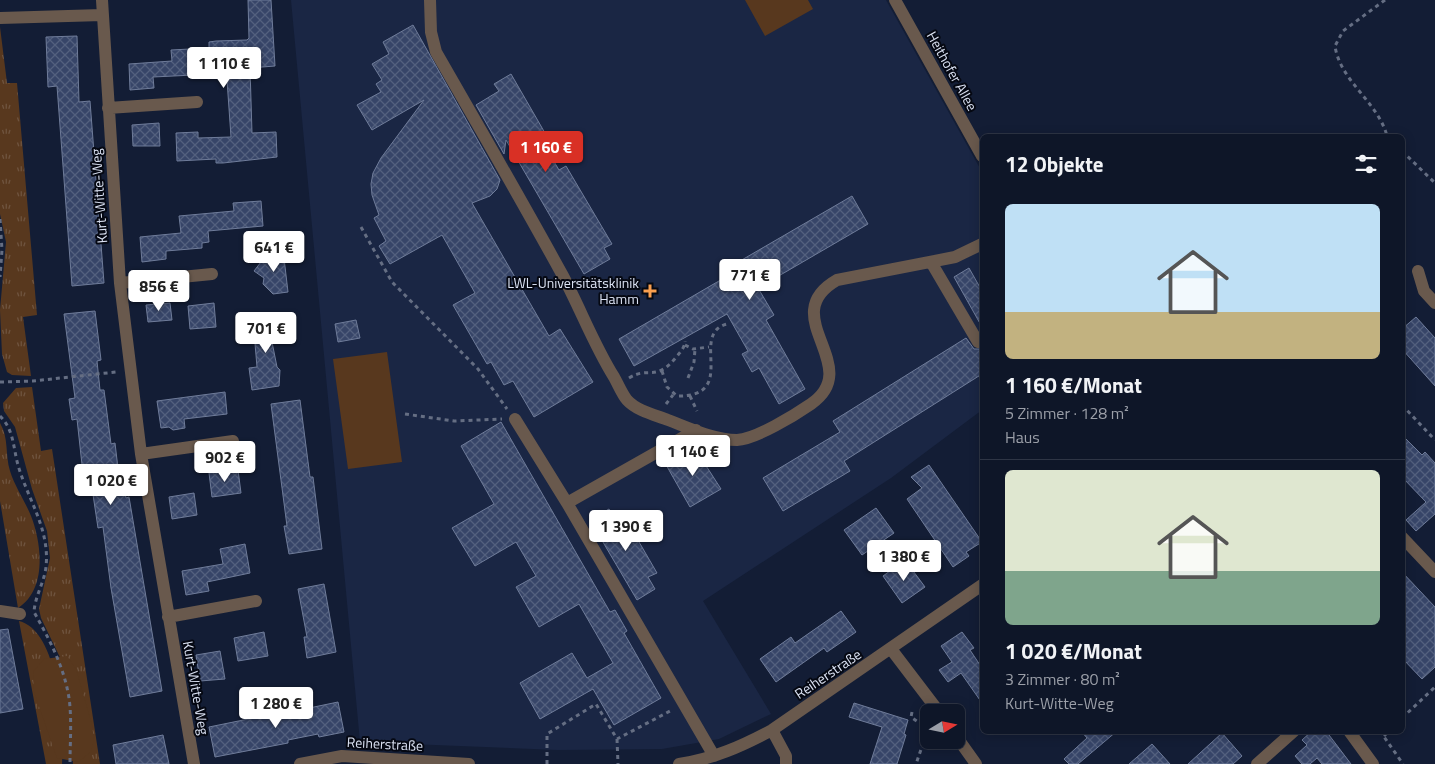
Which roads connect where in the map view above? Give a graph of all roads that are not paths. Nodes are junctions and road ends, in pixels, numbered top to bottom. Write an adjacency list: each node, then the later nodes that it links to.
1 (102, 0): 4 (street, Kurt-Witte-Weg)
2 (430, 0): 17 (street)
3 (895, 0): 8 (street, Heithofer Allee)
4 (102, 15): 5 (street); 7 (street, Kurt-Witte-Weg)
5 (0, 18)
6 (197, 102): 7 (street)
7 (108, 108): 13 (street, Kurt-Witte-Weg)
8 (980, 152)
9 (980, 245): 10 (street)
10 (931, 262): 15 (street); 17 (street)
11 (1418, 271): 14 (street)
12 (212, 274): 13 (street)
13 (120, 283): 19 (street, Kurt-Witte-Weg)
14 (1435, 303)
15 (978, 342)
16 (515, 419): 20 (street)
17 (696, 430): 20 (street)
18 (234, 441): 19 (street)
19 (141, 454): 27 (street, Kurt-Witte-Weg)
20 (567, 503): 34 (street)
21 (1405, 540): 22 (street)
22 (1435, 572)
23 (980, 586): 28 (street, Reiherstraße)
24 (256, 601): 27 (street)
25 (0, 611): 26 (street)
26 (20, 614)
27 (168, 617): 35 (street, Kurt-Witte-Weg)
28 (891, 649): 29 (street); 30 (street, Reiherstraße)
29 (933, 704)
30 (772, 730): 34 (street, Reiherstraße); 39 (street)
31 (1291, 734): 41 (street)
32 (1351, 734): 42 (street)
33 (965, 749): 40 (street)
34 (714, 756): 38 (street, Reiherstraße)
35 (194, 764)
36 (300, 764): 37 (street, Reiherstraße)
37 (469, 764)
38 (679, 764)
39 (786, 764)
40 (976, 764)
41 (1257, 764)
42 (1373, 764)

